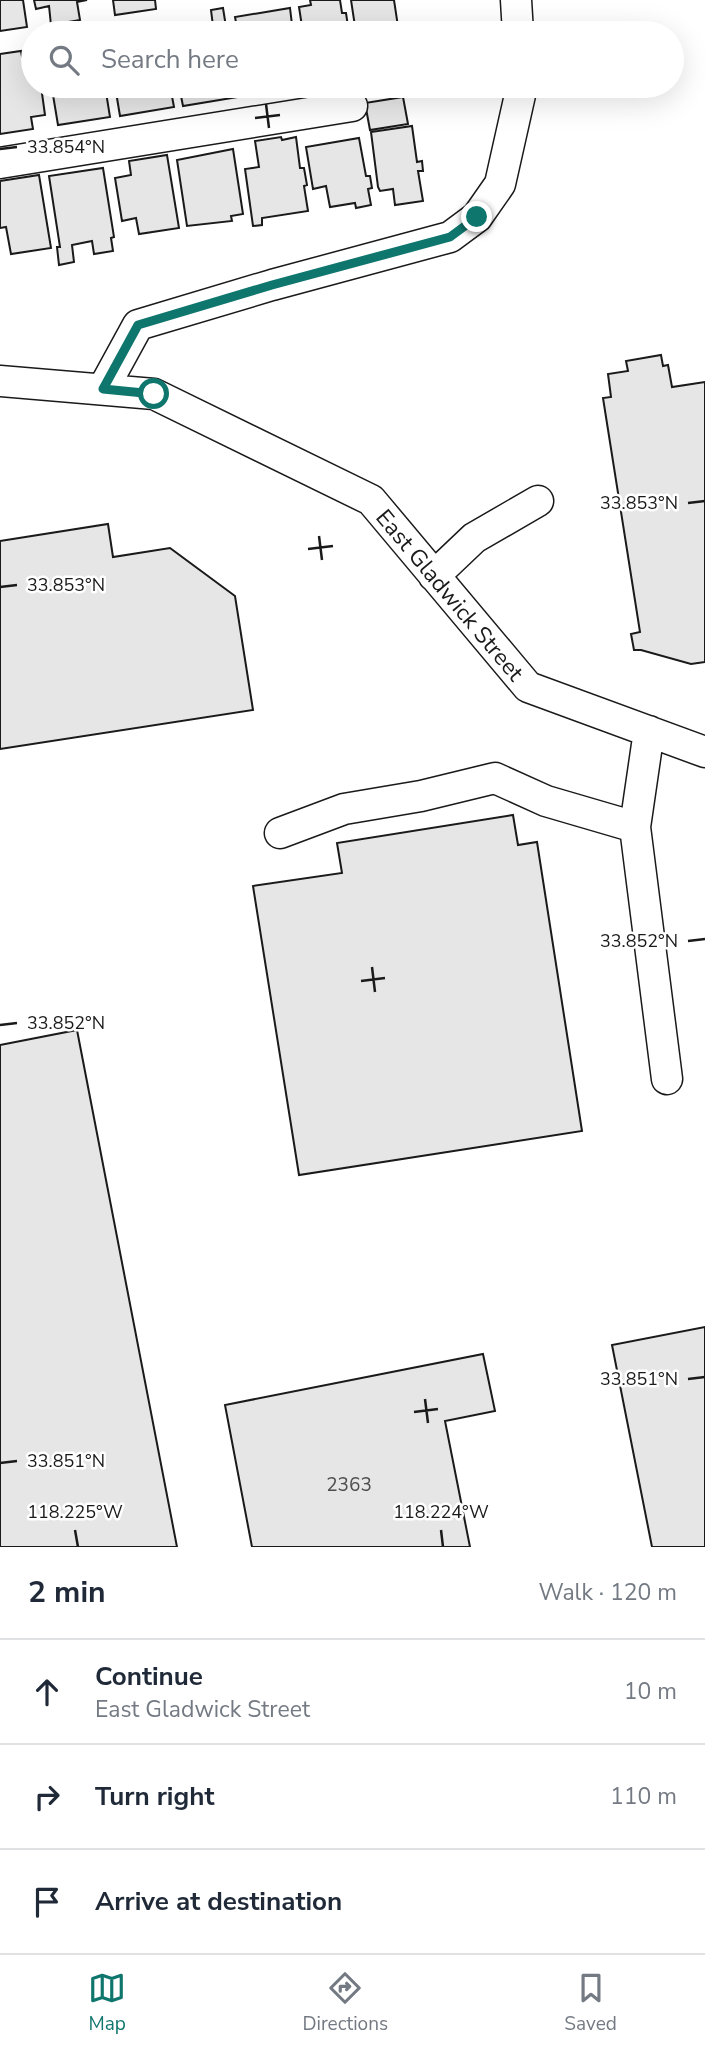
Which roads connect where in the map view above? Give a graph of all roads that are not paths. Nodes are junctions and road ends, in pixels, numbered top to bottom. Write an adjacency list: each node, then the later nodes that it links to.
1 (516, 0): 2 (street)
2 (517, 21)
3 (519, 98): 7 (street)
4 (352, 106): 5 (street)
5 (0, 163)
6 (0, 381): 7 (street, East Gladwick Street)
7 (103, 389): 9 (street, East Gladwick Street)
8 (538, 501): 9 (street)
9 (434, 576): 10 (street, East Gladwick Street)
10 (649, 731): 11 (street, East Gladwick Street); 12 (street)
11 (705, 752)
12 (635, 827): 13 (street); 14 (street)
13 (280, 833)
14 (667, 1079)

